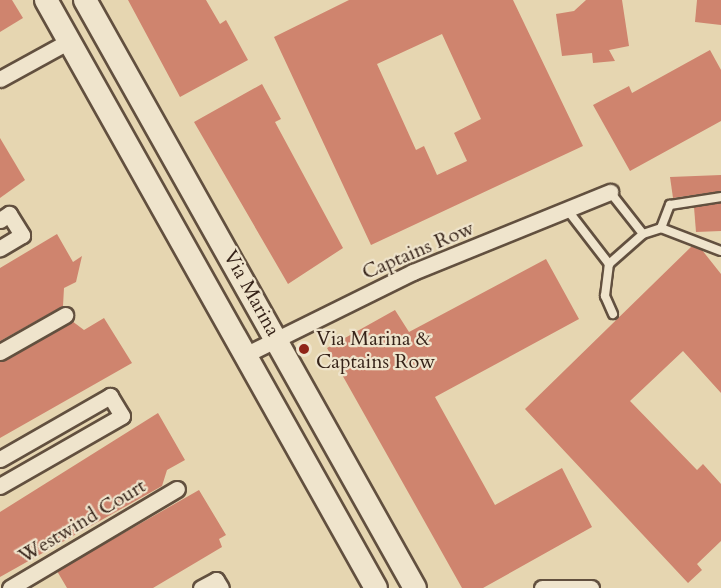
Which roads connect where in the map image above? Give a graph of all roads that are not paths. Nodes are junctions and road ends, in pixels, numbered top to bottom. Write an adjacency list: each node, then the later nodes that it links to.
1 (46, 0): 3 (street, Via Marina)
2 (85, 0): 16 (street, Via Marina)
3 (69, 41): 4 (street); 18 (street, Via Marina)
4 (0, 79)
5 (610, 192): 7 (street, Captains Row); 10 (lane)
6 (721, 197): 9 (lane)
7 (568, 212): 13 (lane); 16 (street, Captains Row)
8 (0, 220): 11 (street)
9 (661, 228): 10 (lane); 12 (lane)
10 (644, 234): 13 (lane)
11 (0, 248)
12 (721, 251)
13 (609, 264): 14 (lane)
14 (614, 314)
15 (65, 315): 17 (street)
16 (277, 339): 18 (street, Captains Row); 26 (street, Via Marina)
17 (0, 352)
18 (245, 355): 25 (street, Via Marina)
19 (0, 459): 20 (street)
20 (0, 486)
21 (177, 489): 22 (street, Westwind Court)
22 (10, 588)
23 (201, 588): 24 (street)
24 (221, 588)
25 (376, 588)
26 (415, 588)
27 (542, 588): 28 (street)
28 (591, 588)

